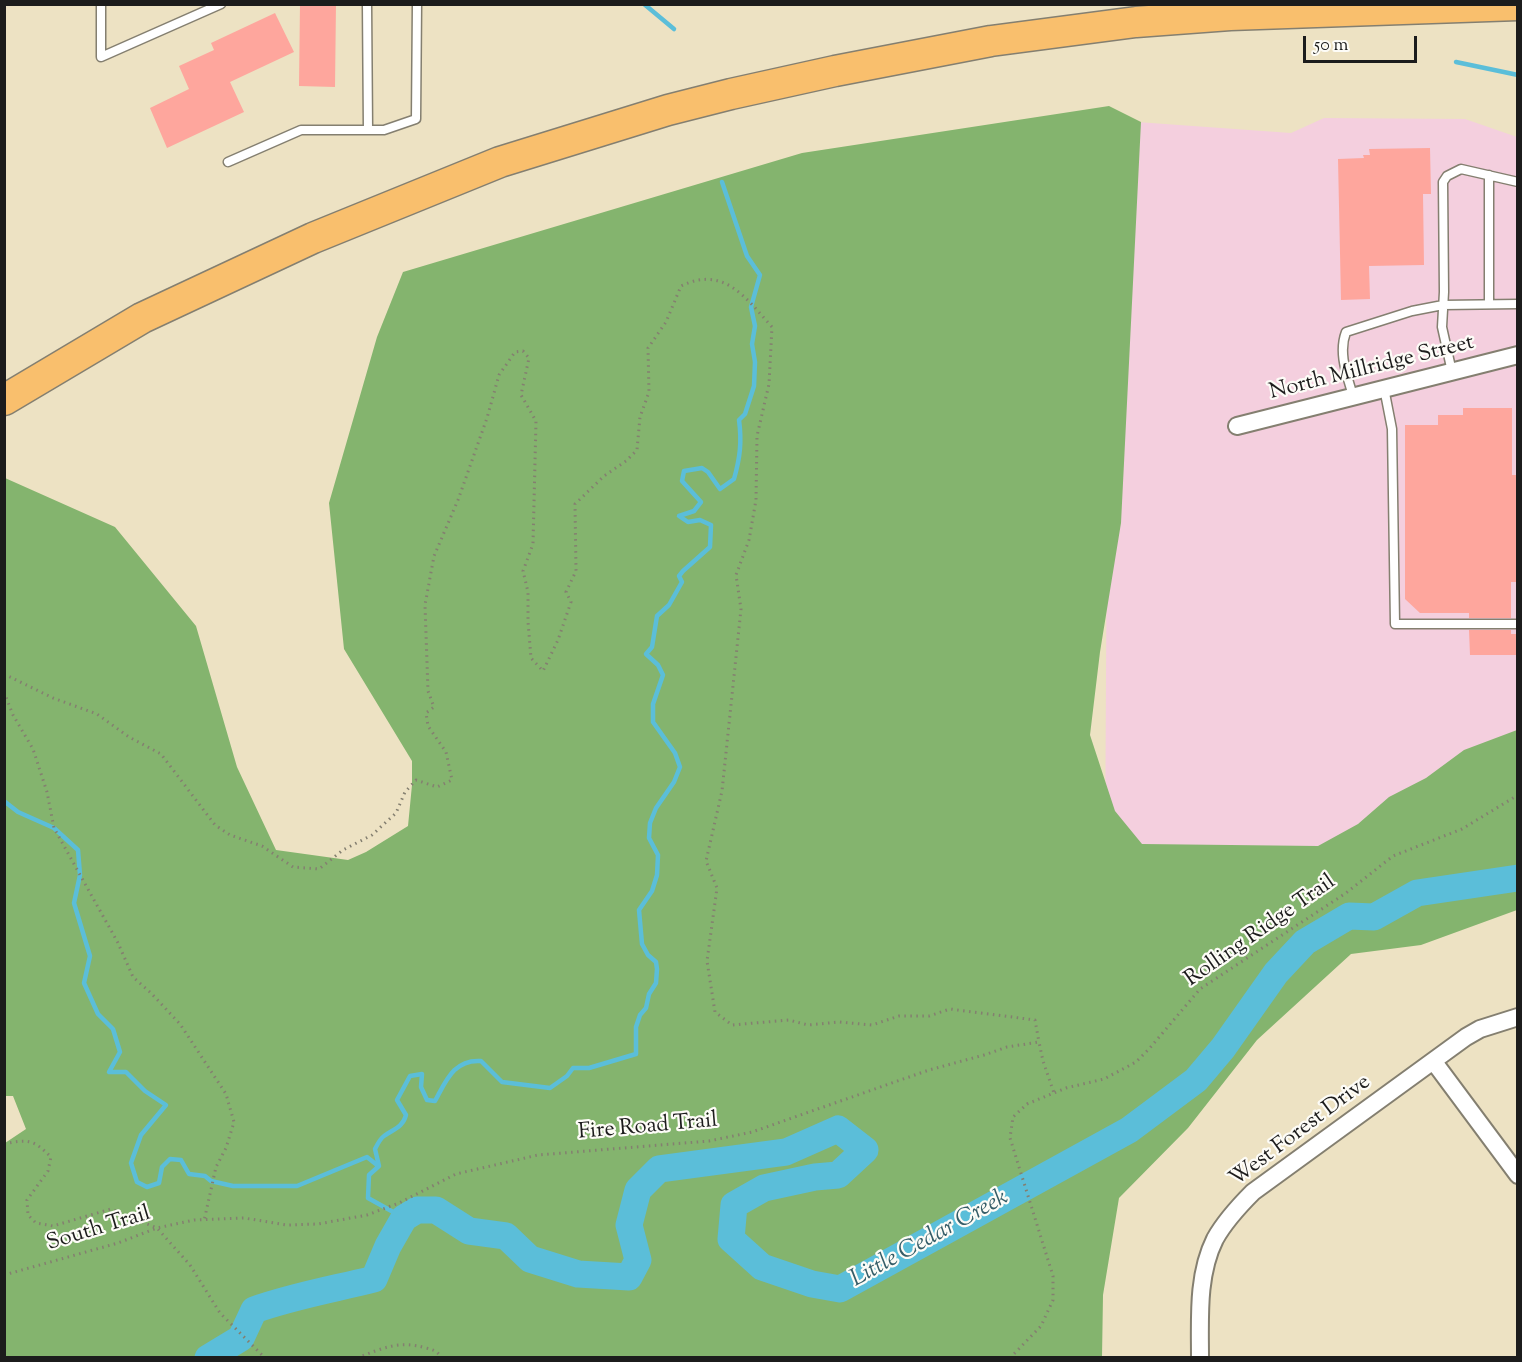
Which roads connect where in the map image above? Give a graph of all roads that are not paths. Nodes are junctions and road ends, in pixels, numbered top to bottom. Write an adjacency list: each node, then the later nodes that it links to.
1 (101, 4): 2 (lane)
2 (221, 4)
3 (367, 4): 6 (lane)
4 (417, 4): 6 (lane)
5 (1518, 5): 17 (highway)
6 (368, 130): 7 (lane)
7 (228, 162)
8 (1489, 175): 9 (lane); 10 (lane); 12 (lane)
9 (1518, 182)
10 (1490, 304): 11 (lane); 12 (lane)
11 (1518, 304)
12 (1443, 305): 14 (lane); 16 (lane)
13 (1518, 355): 14 (street, North Millridge Street)
14 (1452, 372): 15 (street, North Millridge Street)
15 (1383, 388): 16 (street, North Millridge Street); 19 (lane)
16 (1353, 396): 18 (street, North Millridge Street)
17 (4, 400)
18 (1237, 426)
19 (1518, 624)
20 (1518, 1017): 21 (street, West Forest Drive)
21 (1434, 1062): 22 (street); 23 (street, West Forest Drive)
22 (1518, 1175)
23 (1200, 1358)

